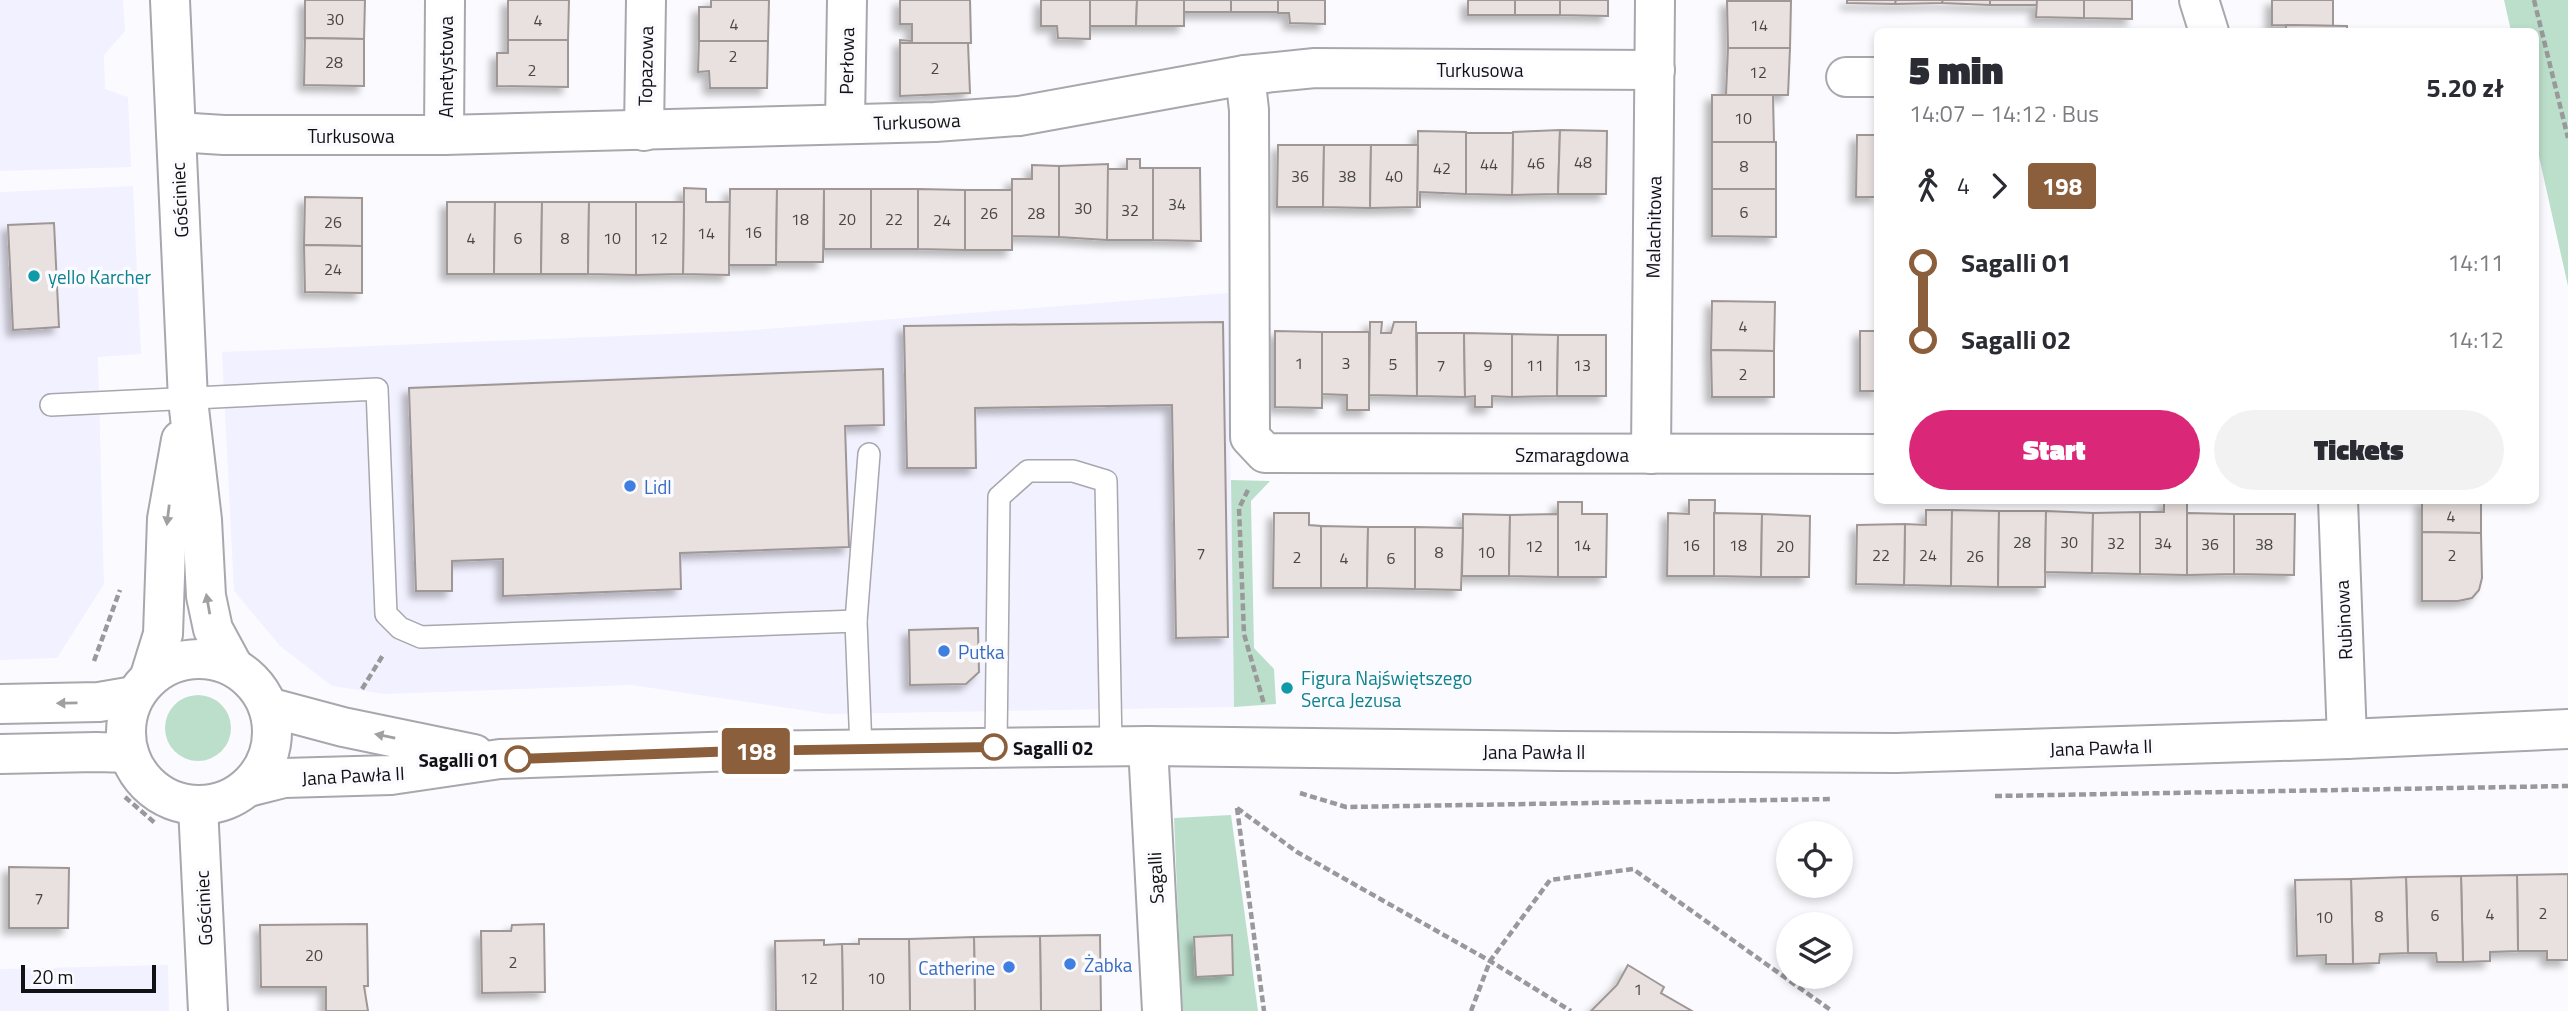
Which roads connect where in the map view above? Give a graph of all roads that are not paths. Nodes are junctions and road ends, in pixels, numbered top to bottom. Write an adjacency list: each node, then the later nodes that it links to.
1 (170, 0): 12 (street, Gościniec)
2 (445, 0): 13 (street, Ametystowa)
3 (646, 0): 11 (street, Topazowa)
4 (846, 0): 10 (street, Perłowa)
5 (1655, 0): 8 (street, Malachitowa)
6 (2199, 0): 7 (street)
7 (2208, 28)
8 (1655, 70): 9 (street, Turkusowa); 17 (street, Malachitowa)
9 (1245, 75): 10 (street, Turkusowa); 17 (street, Szmaragdowa)
10 (845, 122): 11 (street, Turkusowa)
11 (644, 131): 13 (street, Turkusowa)
12 (176, 132): 13 (street, Turkusowa); 14 (street, Gościniec)
13 (444, 135)
14 (188, 400): 15 (lane); 20 (lane); 21 (street, Gościniec, one-way to 14); 22 (street, Gościniec, one-way to 22)
15 (51, 405)
16 (869, 454): 20 (lane)
17 (1651, 454): 18 (street, Szmaragdowa)
18 (1874, 454)
19 (2338, 504): 26 (street, Rubinowa)
20 (856, 621): 29 (lane)
21 (233, 666): 22 (street); 24 (street)
22 (142, 686): 23 (street, one-way to 23); 31 (street)
23 (0, 705)
24 (268, 707): 32 (street, Jana Pawła II, one-way to 24); 33 (street)
25 (2568, 729): 26 (street, Jana Pawła II)
26 (2347, 739): 27 (street, Jana Pawła II)
27 (1130, 746): 28 (street, Jana Pawła II); 28 (lane); 36 (street, Sagalli)
28 (996, 747): 29 (street, Jana Pawła II)
29 (861, 748): 32 (street, Jana Pawła II)
30 (0, 754): 31 (street)
31 (129, 754): 34 (street)
32 (500, 759): 33 (street, Jana Pawła II)
33 (248, 787): 34 (street)
34 (198, 806): 35 (street, Gościniec)
35 (208, 1011)
36 (1162, 1011)

